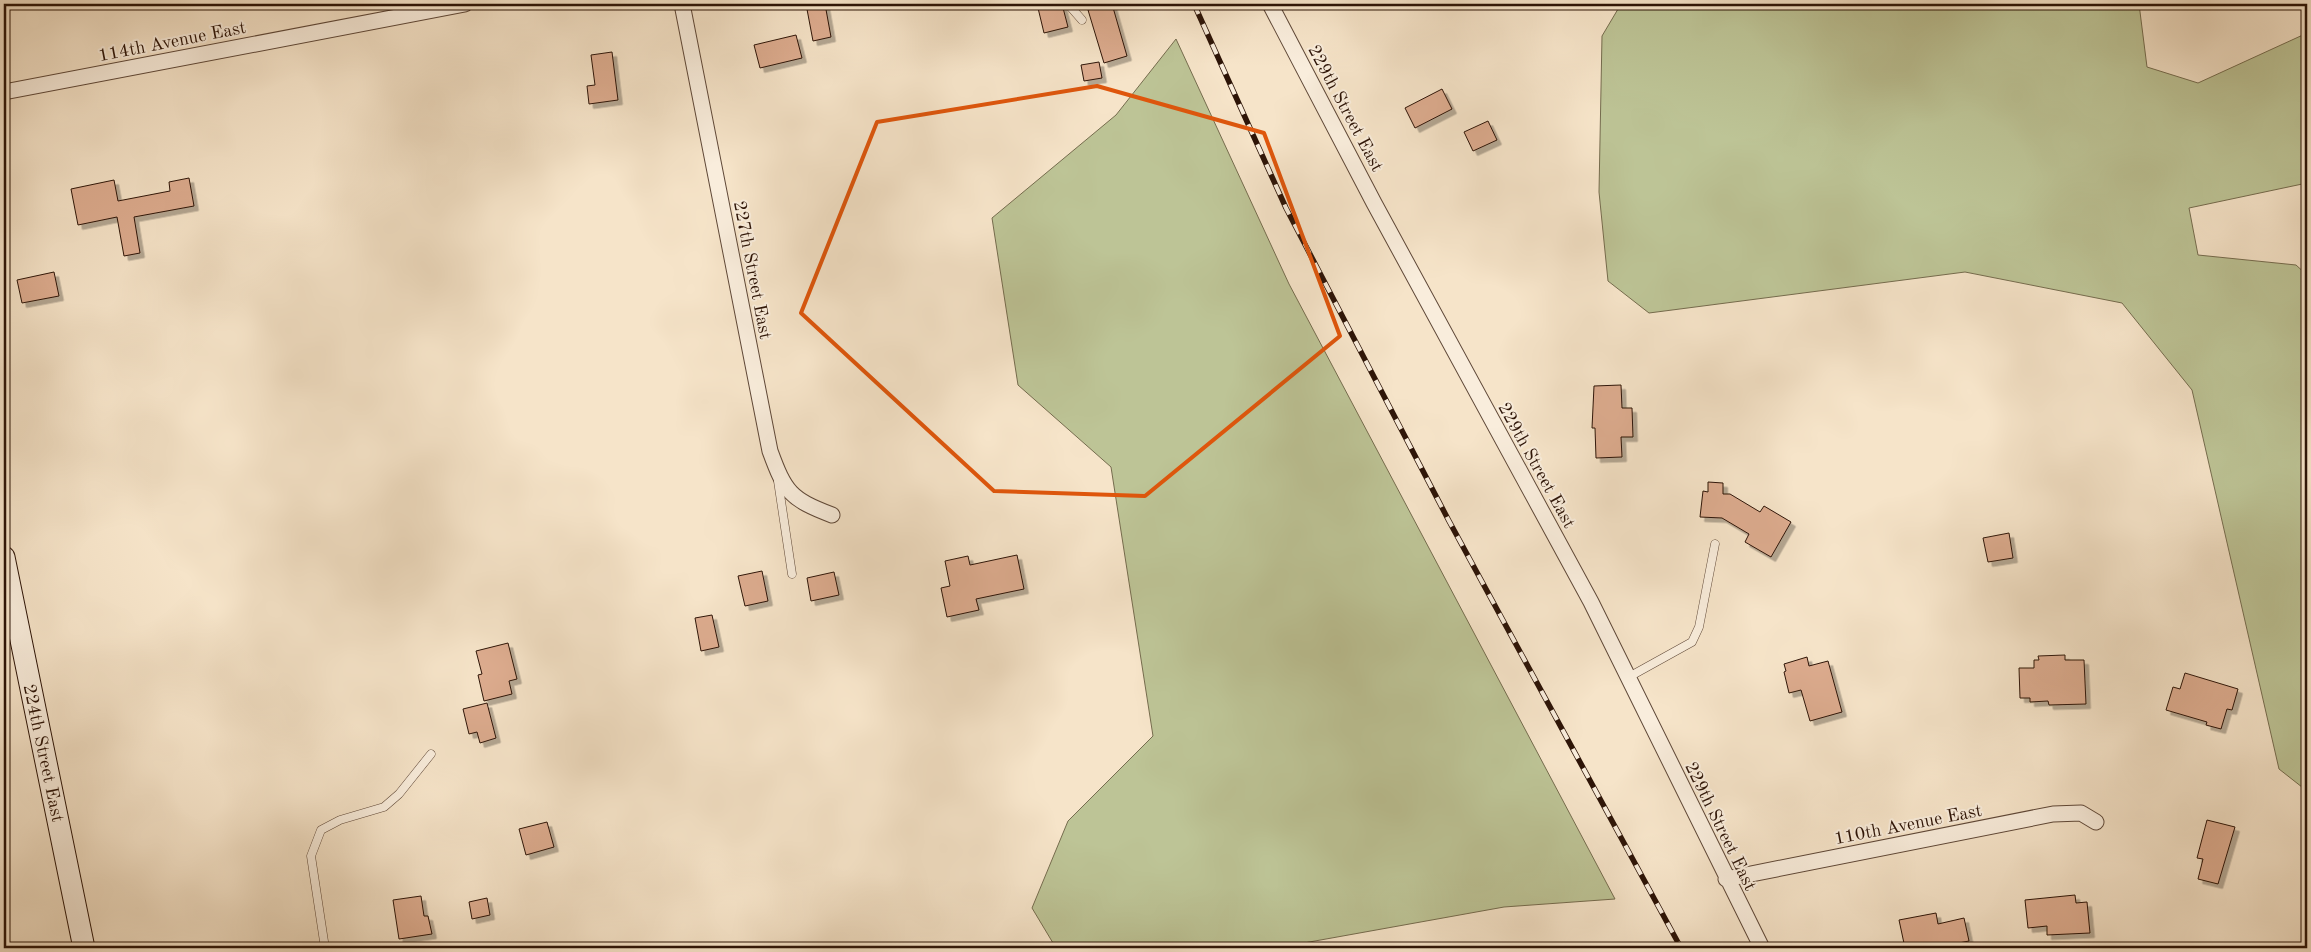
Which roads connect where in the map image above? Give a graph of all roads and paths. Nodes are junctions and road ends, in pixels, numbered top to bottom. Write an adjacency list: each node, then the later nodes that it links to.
1 (464, 4): 6 (street, 114th Avenue East)
2 (682, 4): 7 (street, 227th Street East)
3 (1068, 4): 5 (lane)
4 (1270, 4): 12 (street, 229th Street East)
5 (1082, 20)
6 (4, 92)
7 (776, 469): 8 (street, 227th Street East); 11 (lane)
8 (832, 515)
9 (1715, 544): 12 (lane)
10 (4, 557): 16 (main road, 224th Street East)
11 (792, 574)
12 (1627, 678): 15 (street, 229th Street East)
13 (431, 754): 17 (lane)
14 (2096, 822): 15 (street, 110th Avenue East)
15 (1726, 879): 18 (street, 229th Street East)
16 (84, 948)
17 (325, 948)
18 (1762, 948)

